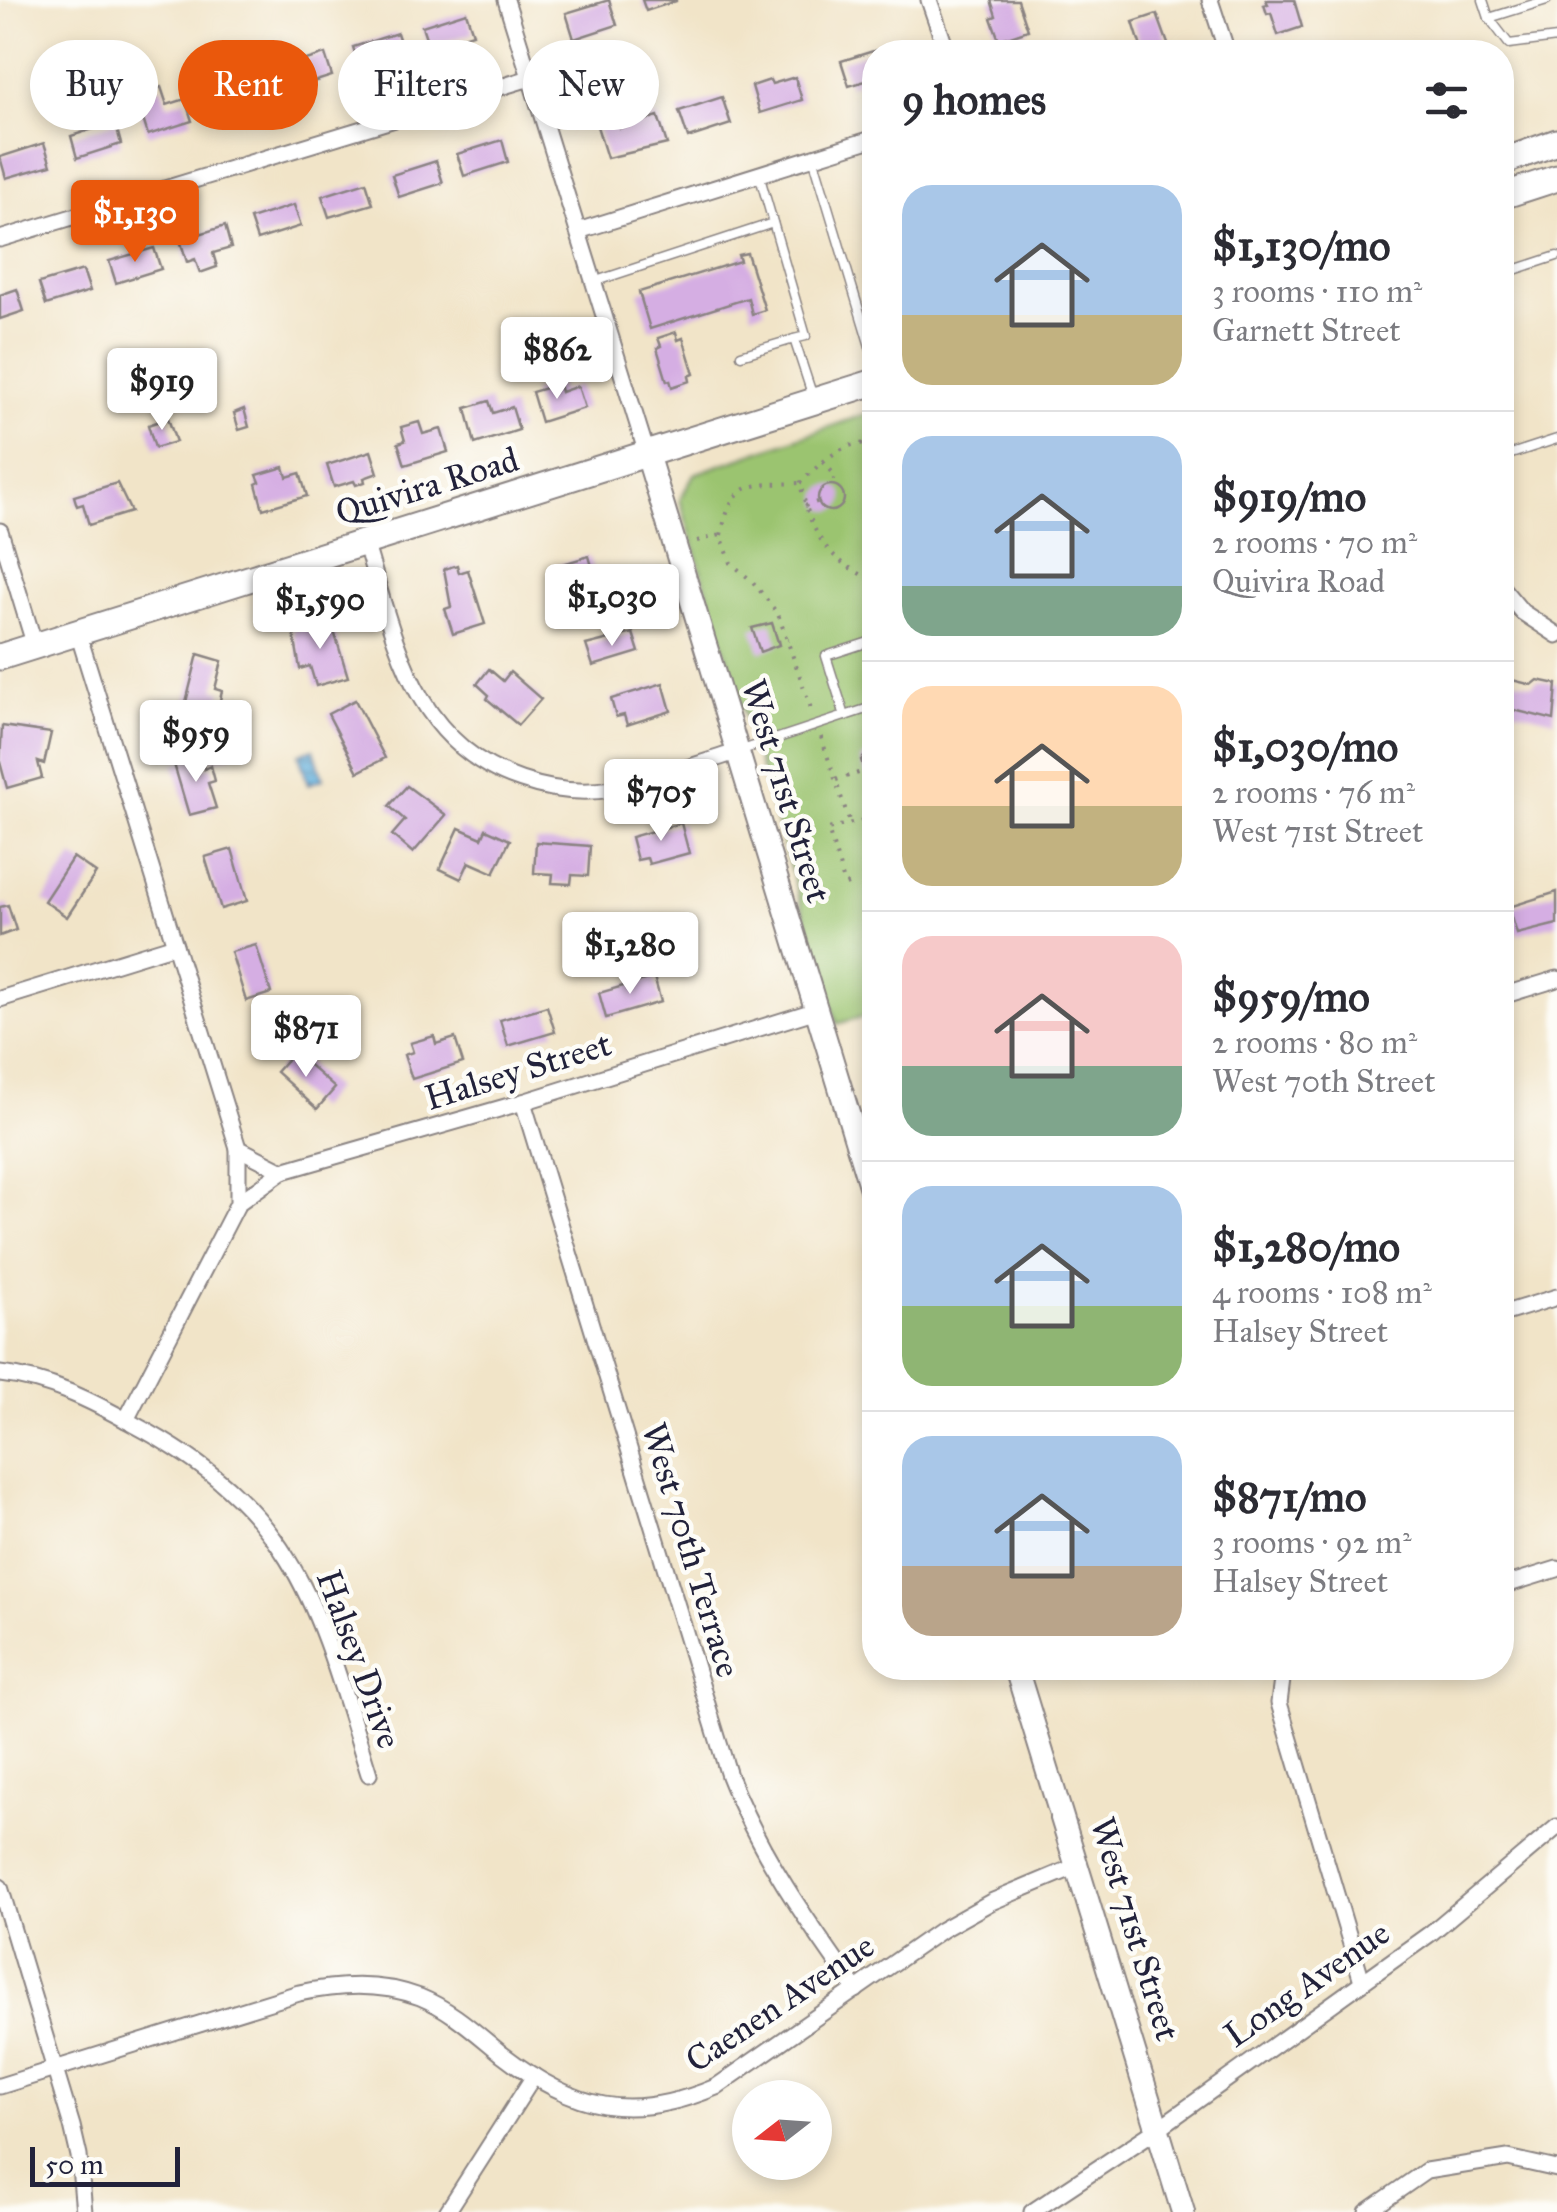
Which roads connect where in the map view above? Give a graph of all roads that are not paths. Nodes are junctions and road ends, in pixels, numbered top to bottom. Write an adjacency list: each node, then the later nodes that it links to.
1 (506, 0): 12 (street, West 71st Street)
2 (930, 0): 8 (street)
3 (1210, 0): 9 (street)
4 (1483, 0): 6 (lane)
5 (1547, 0): 6 (lane)
6 (1490, 18): 10 (lane)
7 (1557, 38): 11 (lane)
8 (943, 40)
9 (1223, 40)
10 (1506, 40)
11 (1514, 43)
12 (523, 55)
13 (523, 80): 24 (street)
14 (546, 130): 23 (street, West 71st Street)
15 (862, 142): 17 (street)
16 (1557, 142): 18 (main road)
17 (813, 157): 19 (street); 28 (lane)
18 (1514, 158)
19 (759, 174): 22 (lane); 23 (street)
20 (1557, 178): 21 (main road)
21 (1514, 192)
22 (773, 223): 27 (lane); 29 (lane)
23 (578, 230): 27 (street, West 71st Street)
24 (0, 239)
25 (1557, 256): 26 (lane)
26 (1514, 270)
27 (594, 282): 35 (street, West 71st Street)
28 (862, 320)
29 (794, 339): 30 (lane); 32 (lane)
30 (741, 355)
31 (862, 386): 32 (main road, Quivira Road)
32 (814, 401): 35 (main road, Quivira Road)
33 (1557, 440): 34 (lane)
34 (1514, 453)
35 (647, 454): 37 (main road, Quivira Road); 46 (street, West 71st Street)
36 (0, 531): 42 (street)
37 (365, 542): 39 (main road, Quivira Road); 46 (street)
38 (1514, 602): 40 (street)
39 (78, 633): 42 (main road, Quivira Road); 47 (street)
40 (1557, 634)
41 (862, 644): 45 (lane)
42 (35, 646): 43 (main road, Quivira Road)
43 (0, 657)
44 (862, 710): 45 (lane)
45 (845, 716): 46 (lane)
46 (738, 752): 51 (street, West 71st Street)
47 (175, 945): 50 (street); 54 (street)
48 (1557, 979): 49 (street)
49 (1514, 992)
50 (0, 999)
51 (818, 1010): 52 (street, Halsey Street); 53 (street, West 71st Street)
52 (522, 1102): 55 (street, Halsey Street); 70 (street, West 70th Terrace)
53 (862, 1133)
54 (238, 1148): 55 (street); 56 (street)
55 (283, 1171): 56 (street)
56 (238, 1204): 60 (street)
57 (1557, 1297): 58 (street)
58 (1514, 1310)
59 (0, 1374): 60 (street, Halsey Drive)
60 (126, 1420): 65 (street, Halsey Drive)
61 (1557, 1570): 62 (street)
62 (1514, 1583)
63 (1020, 1680): 67 (street, West 71st Street)
64 (1282, 1680): 69 (street)
65 (369, 1774)
66 (1557, 1827): 69 (street, Long Avenue)
67 (1079, 1866): 70 (street, Caenen Avenue); 74 (street, West 71st Street)
68 (0, 1887): 71 (street)
69 (1362, 1982): 74 (street, Long Avenue)
70 (856, 1990): 72 (street, Caenen Avenue)
71 (56, 2069): 72 (street, Caenen Avenue); 73 (street, Caenen Avenue); 76 (street)
72 (534, 2076): 77 (street)
73 (0, 2086)
74 (1159, 2128): 78 (street, Long Avenue); 79 (street, West 71st Street)
75 (1557, 2169): 80 (street)
76 (84, 2212)
77 (447, 2212)
78 (1032, 2212)
79 (1184, 2212)
80 (1368, 2212)

